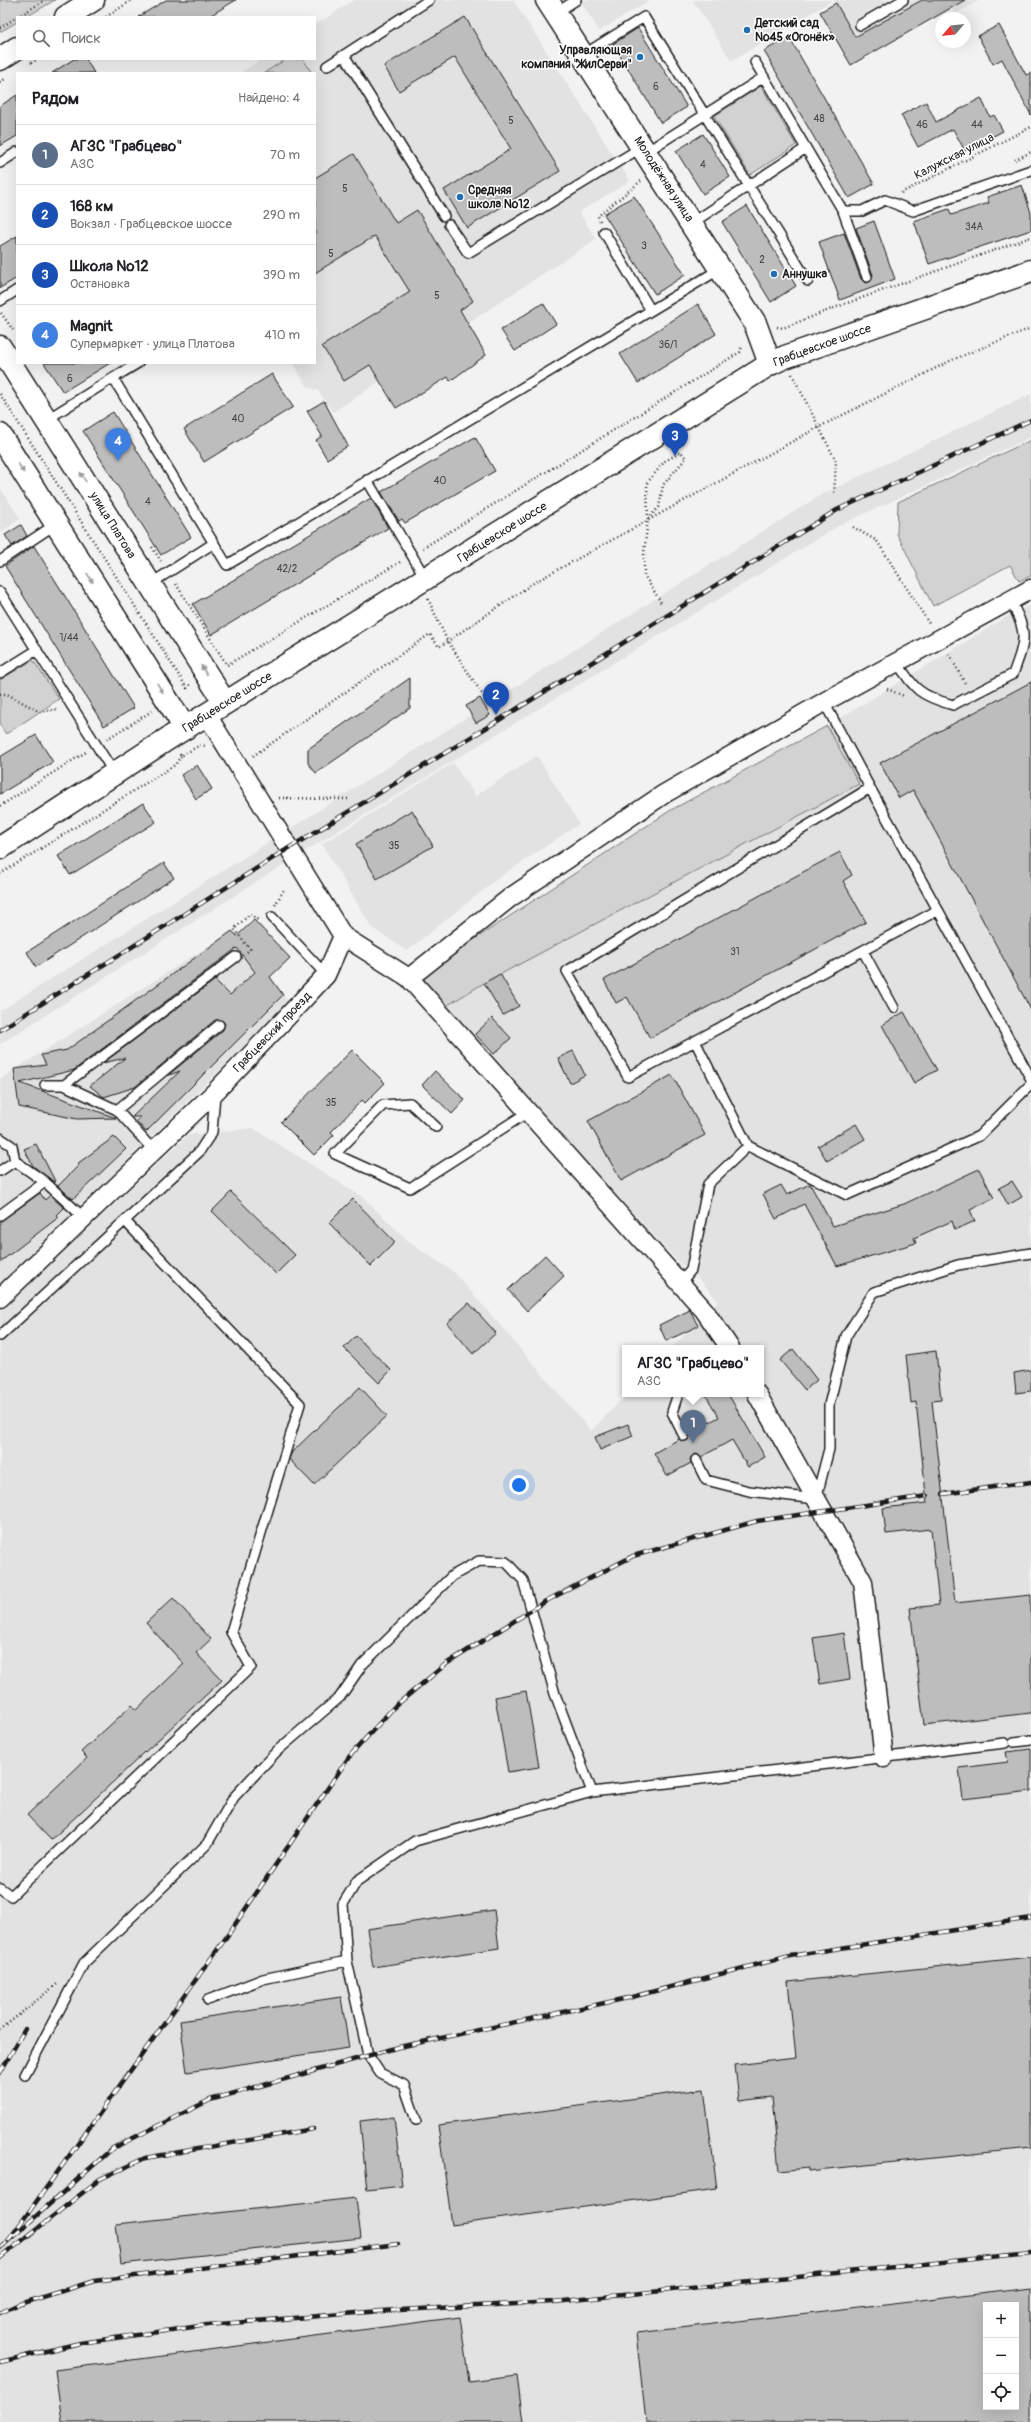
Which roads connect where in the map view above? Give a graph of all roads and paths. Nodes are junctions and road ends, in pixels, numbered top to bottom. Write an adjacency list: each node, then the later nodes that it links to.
1 (44, 0): 8 (path)
2 (93, 0): 9 (main road)
3 (132, 0): 10 (path)
4 (429, 0): 15 (lane)
5 (576, 0): 7 (lane)
6 (903, 0): 12 (lane)
7 (551, 6): 16 (main road, Молодёжная улица)
8 (19, 16)
9 (68, 16)
10 (107, 16)
11 (16, 18): 13 (path)
12 (860, 25)
13 (0, 28)
14 (16, 49): 17 (main road)
15 (344, 55): 19 (lane); 33 (lane)
16 (583, 55): 21 (lane); 24 (main road, Молодёжная улица)
17 (0, 59)
18 (755, 62): 20 (lane)
19 (327, 66)
20 (764, 77): 21 (lane); 23 (lane)
21 (705, 115): 24 (lane); 29 (lane)
22 (1031, 127): 31 (path, Калужская улица)
23 (806, 148): 29 (lane); 32 (lane)
24 (639, 151): 28 (path); 34 (main road, Молодёжная улица); 35 (lane)
25 (16, 153): 26 (lane)
26 (0, 163)
27 (1031, 170): 31 (lane)
28 (641, 180): 30 (path); 36 (path)
29 (748, 186): 34 (lane); 40 (lane)
30 (645, 187)
31 (885, 200): 32 (lane)
32 (842, 211): 39 (lane)
33 (444, 216)
34 (692, 223): 37 (main road, Молодёжная улица)
35 (450, 225)
36 (604, 232): 43 (lane)
37 (720, 269): 43 (lane); 50 (main road, Молодёжная улица)
38 (1031, 271): 50 (main road, Грабцевское шоссе)
39 (867, 277)
40 (808, 281)
41 (16, 291): 42 (lane)
42 (0, 300)
43 (650, 309): 57 (lane)
44 (0, 311): 47 (path)
45 (773, 326): 50 (path)
46 (1031, 328): 55 (path)
47 (16, 335)
48 (743, 342): 64 (path)
49 (0, 347): 54 (main road, улица Платова)
50 (777, 360): 55 (path); 67 (main road, Грабцевское шоссе)
51 (136, 364): 52 (lane)
52 (113, 378): 54 (lane); 63 (lane)
53 (0, 394): 80 (path)
54 (46, 420): 68 (main road, улица Платова, one-way to 54)
55 (819, 427): 58 (path); 59 (path)
56 (0, 435): 60 (main road, one-way to 60)
57 (367, 480): 63 (lane); 64 (lane)
58 (834, 495)
59 (648, 519): 59 (path); 72 (path); 74 (path)
60 (56, 524): 65 (lane); 85 (main road, one-way to 85)
61 (853, 526): 73 (path)
62 (148, 540): 66 (path)
63 (214, 543): 66 (lane)
64 (411, 555): 67 (lane); 77 (path)
65 (0, 561)
66 (168, 572): 68 (lane); 77 (path)
67 (422, 582): 74 (path); 84 (main road, Грабцевское шоссе)
68 (150, 584): 79 (main road, улица Платова, one-way to 68)
69 (1031, 590): 71 (street)
70 (0, 592): 75 (lane)
71 (1010, 600): 73 (street); 82 (lane)
72 (662, 604)
73 (939, 639): 76 (street); 82 (path)
74 (447, 640): 87 (path); 93 (path)
75 (37, 650): 78 (lane); 86 (lane)
76 (897, 662): 82 (lane); 83 (street)
77 (227, 665): 79 (path)
78 (0, 673)
79 (207, 674): 80 (path); 84 (main road, улица Платова)
80 (187, 688): 85 (path)
81 (0, 694): 86 (path)
82 (973, 696)
83 (824, 702): 95 (lane); 108 (street)
84 (225, 703): 88 (main road, Грабцевское шоссе)
85 (156, 705): 89 (main road); 89 (path); 91 (path)
86 (72, 706): 91 (lane)
87 (492, 709)
88 (207, 715): 89 (main road, Грабцевское шоссе); 90 (street)
89 (177, 733): 92 (path); 94 (main road, Грабцевское шоссе)
90 (222, 739): 92 (path); 104 (street)
91 (97, 746): 94 (lane); 98 (path)
92 (181, 756): 100 (path)
93 (246, 760)
94 (114, 774): 99 (main road, Грабцевское шоссе)
95 (870, 788): 102 (lane); 111 (lane)
96 (274, 798): 97 (path)
97 (348, 799)
98 (0, 806)
99 (0, 848)
100 (0, 874)
101 (285, 888): 103 (path)
102 (938, 910): 105 (lane); 112 (lane)
103 (270, 915): 106 (path); 107 (lane)
104 (343, 936): 107 (street, Грабцевский проезд); 108 (street)
105 (863, 951): 109 (lane); 111 (lane)
106 (240, 956): 115 (lane)
107 (326, 975): 116 (street, Грабцевский проезд)
108 (409, 978): 118 (street)
109 (894, 1008)
110 (219, 1025): 117 (lane)
111 (696, 1041): 121 (lane)
112 (1031, 1079)
113 (1031, 1084): 121 (lane)
114 (45, 1085): 115 (lane)
115 (64, 1085): 117 (lane)
116 (215, 1092): 122 (street, Грабцевский проезд); 128 (lane)
117 (117, 1110): 122 (lane)
118 (528, 1112): 119 (lane); 130 (street)
119 (436, 1127)
120 (0, 1138): 123 (lane)
121 (748, 1146): 130 (lane)
122 (153, 1150): 127 (street, Грабцевский проезд)
123 (15, 1161): 124 (lane); 125 (lane)
124 (0, 1171)
125 (45, 1182): 126 (lane); 127 (lane)
126 (0, 1215)
127 (83, 1217): 131 (street, Грабцевский проезд)
128 (125, 1221): 132 (lane); 142 (lane)
129 (1031, 1253): 138 (lane)
130 (680, 1283): 133 (street)
131 (0, 1298)
132 (0, 1336)
133 (728, 1345)
134 (677, 1397): 136 (lane)
135 (759, 1397): 138 (street)
136 (684, 1436)
137 (696, 1460): 138 (lane)
138 (816, 1499): 140 (street)
139 (1031, 1740): 140 (lane)
140 (884, 1758): 141 (lane)
141 (592, 1792): 143 (lane); 147 (lane)
142 (0, 1888)
143 (347, 1961): 145 (lane); 148 (lane)
144 (60, 1982): 146 (path)
145 (208, 2000)
146 (0, 2030)
147 (25, 2075)
148 (416, 2120)

